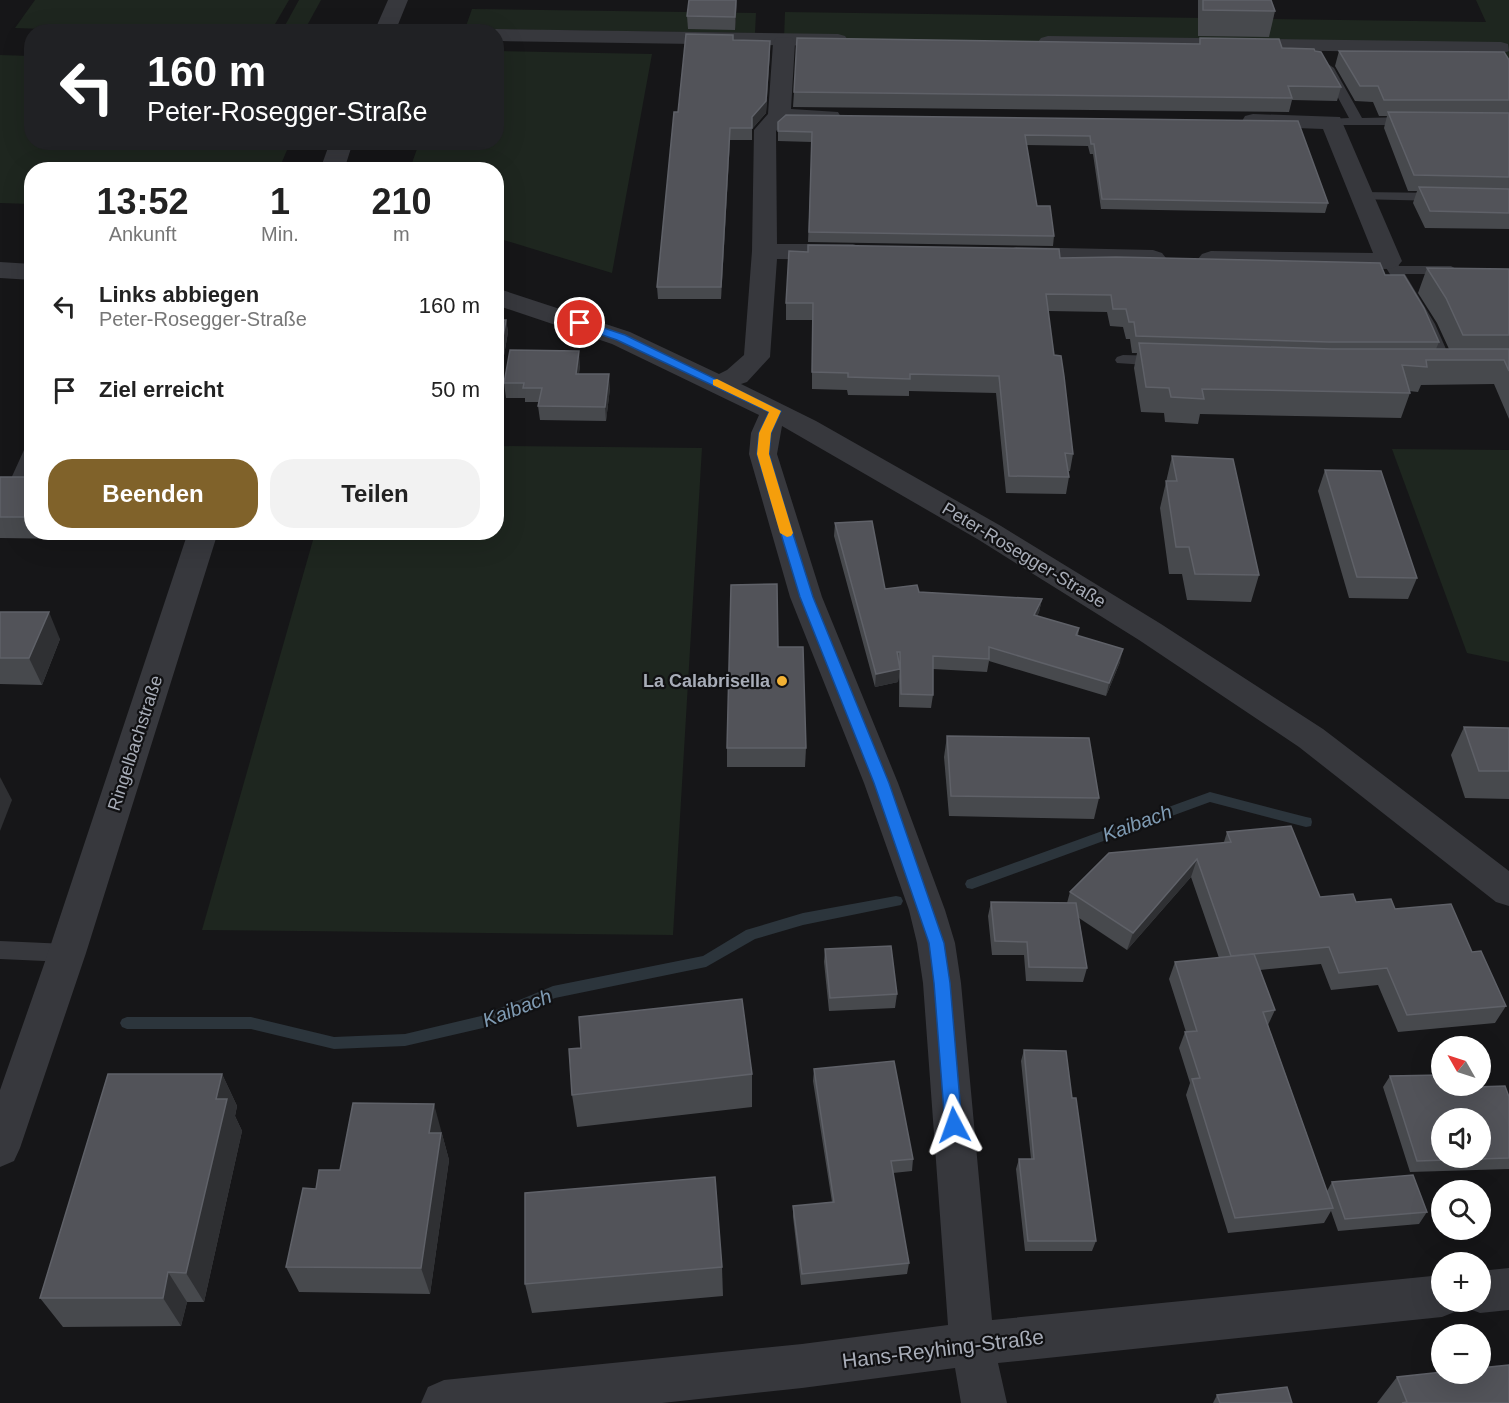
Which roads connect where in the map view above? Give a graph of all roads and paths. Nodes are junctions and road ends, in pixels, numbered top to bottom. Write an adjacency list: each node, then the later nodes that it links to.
1 (398, 0): 2 (street)
2 (388, 24)
3 (504, 36): 4 (street)
4 (855, 40)
5 (1029, 42): 7 (street)
6 (784, 43): 9 (street)
7 (1315, 46): 8 (street); 12 (lane)
8 (1501, 48)
9 (779, 116): 10 (street); 17 (street)
10 (850, 117)
11 (1227, 121): 14 (street)
12 (1357, 121): 13 (lane); 14 (lane)
13 (1427, 121)
14 (1332, 122): 15 (street)
15 (1361, 196): 16 (lane); 20 (street)
16 (1452, 198)
17 (765, 251): 18 (street); 28 (street)
18 (879, 253)
19 (996, 255): 20 (street)
20 (1391, 265): 22 (lane); 27 (lane)
21 (0, 270): 23 (street)
22 (1463, 270)
23 (24, 272)
24 (504, 299): 28 (street, Peter-Rosegger-Straße)
25 (1123, 360): 26 (lane)
26 (1182, 362)
27 (1423, 365)
28 (719, 384): 29 (street, Peter-Rosegger-Straße)
29 (775, 411): 33 (street, Peter-Rosegger-Straße); 40 (street)
30 (24, 466): 31 (lane)
31 (16, 482)
32 (200, 540): 35 (street, Ringelbachstraße)
33 (1509, 891)
34 (0, 950): 35 (lane)
35 (67, 953): 36 (street, Ringelbachstraße)
36 (0, 1148)
37 (1509, 1289): 38 (street)
38 (1491, 1291)
39 (1431, 1297): 40 (street, Hans-Reyhing-Straße)
40 (972, 1344): 41 (street, Hans-Reyhing-Straße); 42 (street)
41 (444, 1403)
42 (984, 1403)

